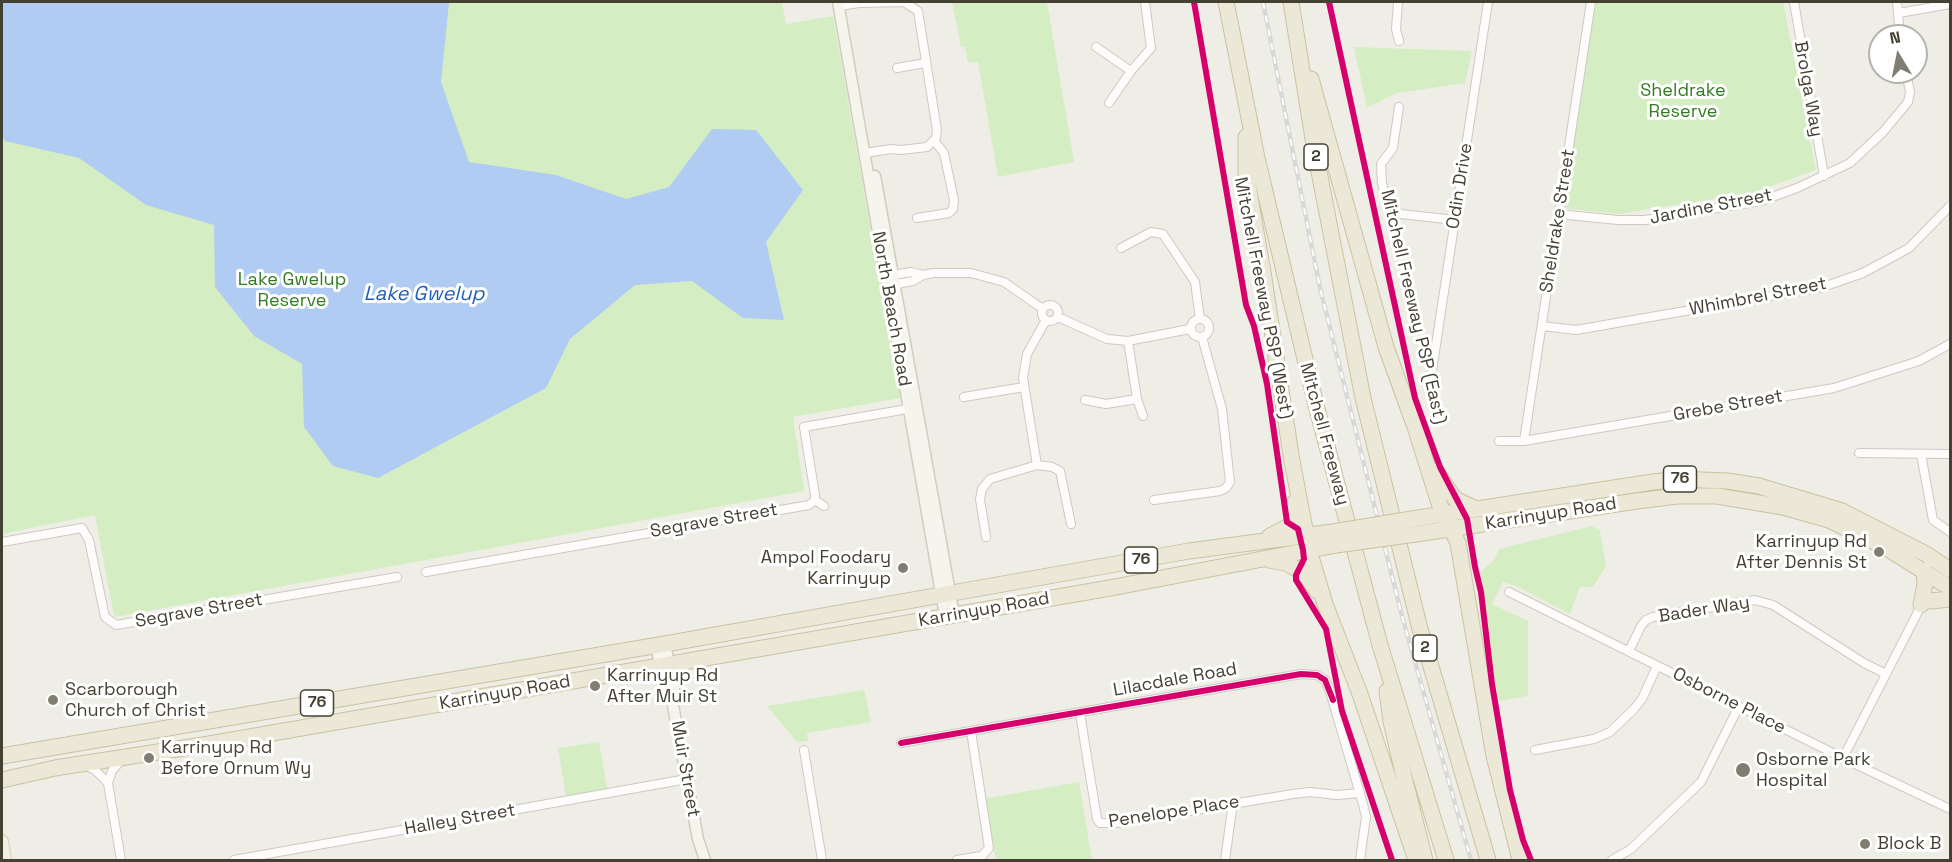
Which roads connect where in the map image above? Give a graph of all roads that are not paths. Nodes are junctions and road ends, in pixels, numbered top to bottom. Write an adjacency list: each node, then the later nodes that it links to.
1 (896, 2): 10 (street); 17 (street)
2 (1145, 2): 19 (street)
3 (1226, 2): 22 (highway, Mitchell Freeway / 2)
4 (1291, 2): 13 (highway, 2)
5 (1398, 2): 15 (street)
6 (1488, 2): 30 (street, Odin Drive)
7 (1591, 2): 28 (street, Sheldrake Street)
8 (1794, 2): 26 (street, Brolga Way)
9 (1897, 2): 12 (street)
10 (842, 4): 25 (main road, North Beach Road)
11 (1950, 4): 12 (street)
12 (1899, 13): 14 (street)
13 (1293, 19): 51 (highway); 125 (highway, 2)
14 (1899, 24)
15 (1399, 41)
16 (1096, 47): 19 (street)
17 (925, 63): 18 (street); 24 (street)
18 (897, 68)
19 (1131, 71): 21 (street)
20 (1908, 84): 26 (street, Jardine Street)
21 (1109, 103)
22 (1245, 104): 55 (highway); 88 (highway, Mitchell Freeway / 2)
23 (1398, 107): 30 (street)
24 (935, 142): 25 (street); 29 (street)
25 (868, 155): 32 (main road, North Beach Road)
26 (1824, 176): 28 (street, Jardine Street)
27 (1950, 207): 37 (street, Whimbrel Street)
28 (1558, 214): 37 (street, Sheldrake Street)
29 (917, 218)
30 (1455, 220): 42 (street, Odin Drive)
31 (1121, 248): 35 (street)
32 (891, 280): 33 (street); 47 (main road, North Beach Road)
33 (1043, 309): 34 (street); 36 (street)
34 (1058, 316): 36 (street); 40 (street)
35 (1200, 319): 38 (street); 39 (street)
36 (1046, 320): 43 (street)
37 (1542, 326): 50 (street, Sheldrake Street)
38 (1190, 329): 39 (street); 40 (street)
39 (1202, 338): 60 (street)
40 (1128, 341): 45 (street)
41 (1950, 344): 50 (street, Grebe Street)
42 (1432, 371)
43 (1024, 387): 44 (street); 56 (street)
44 (964, 398)
45 (1137, 399): 46 (street); 48 (street)
46 (1085, 400)
47 (913, 408): 59 (street); 82 (main road, North Beach Road)
48 (1143, 416)
49 (1499, 441): 50 (street, Grebe Street)
50 (1524, 441)
51 (1421, 445): 62 (highway); 63 (highway)
52 (1859, 453): 53 (street)
53 (1921, 454): 54 (street); 68 (street)
54 (1950, 454)
55 (1292, 461): 71 (highway); 72 (highway)
56 (1037, 465): 65 (street); 69 (street)
57 (1678, 479): 58 (highway); 62 (highway, Karrinyup Road / 76); 79 (highway, Karrinyup Road / 76)
58 (1717, 496): 64 (highway, Karrinyup Road / 76); 76 (highway, Karrinyup Road / 76)
59 (815, 500): 61 (street); 77 (street, Segrave Street)
60 (1154, 500)
61 (824, 506)
62 (1474, 508): 63 (highway, Karrinyup Road / 76)
63 (1444, 514): 66 (highway, Karrinyup Road / 76); 67 (highway)
64 (1519, 518): 67 (highway, Karrinyup Road / 76); 75 (highway)
65 (1071, 524)
66 (1414, 526): 67 (highway, Karrinyup Road / 76); 71 (highway, Karrinyup Road / 76, bridge)
67 (1453, 530): 75 (highway)
68 (1950, 532)
69 (986, 537)
70 (2, 542): 80 (street, Segrave Street)
71 (1308, 543): 72 (highway, Karrinyup Road / 76); 74 (highway, Karrinyup Road / 76); 84 (highway)
72 (1232, 545): 73 (highway, Karrinyup Road / 76)
73 (1189, 551): 78 (highway); 82 (highway, Karrinyup Road / 76)
74 (1263, 558): 78 (highway, Karrinyup Road / 76); 84 (highway)
75 (1462, 566): 126 (highway)
76 (1924, 570): 79 (highway, Karrinyup Road / 76); 85 (highway)
77 (426, 572)
78 (1193, 574): 86 (highway, Karrinyup Road / 76)
79 (1946, 576): 85 (street)
80 (397, 577)
81 (1509, 592): 89 (street, Osborne Place)
82 (946, 594): 86 (main road, North Beach Road); 87 (highway, Karrinyup Road / 76)
83 (1950, 599): 85 (highway)
84 (1324, 604): 122 (highway)
85 (1923, 607): 92 (street)
86 (950, 615): 90 (highway, Karrinyup Road / 76)
87 (661, 645): 90 (main road, Muir Street); 95 (highway, Karrinyup Road / 76)
88 (1380, 645): 123 (highway); 124 (highway, Mitchell Freeway / 2)
89 (1629, 651): 91 (street, Osborne Place); 92 (street, Bader Way)
90 (665, 665): 98 (highway, Karrinyup Road / 76); 105 (main road, Muir Street)
91 (1657, 666): 93 (street, Osborne Place); 100 (street)
92 (1886, 674): 103 (street)
93 (1739, 706): 103 (street, Osborne Place); 127 (street)
94 (1080, 713): 96 (street, Lilacdale Road); 108 (street, Lilacdale Road); 109 (street, Penelope Place)
95 (199, 723): 98 (highway); 101 (highway, Karrinyup Road / 76)
96 (971, 731): 97 (street, Lilacdale Road); 119 (street)
97 (901, 744)
98 (202, 745): 102 (highway, Karrinyup Road / 76)
99 (804, 750): 118 (street)
100 (1535, 750)
101 (2, 756)
102 (124, 757): 104 (highway, Karrinyup Road / 76); 107 (street)
103 (1843, 758): 110 (street, Osborne Place)
104 (83, 764): 106 (highway, Karrinyup Road / 76); 107 (street)
105 (687, 779): 111 (main road, Muir Street); 115 (street, Halley Street)
106 (2, 780)
107 (108, 783): 114 (street)
108 (1360, 793): 109 (street, Penelope Place); 121 (street, Lilacdale Road)
109 (1233, 802): 120 (street)
110 (1950, 809)
111 (698, 839): 116 (main road, Muir Street); 117 (main road, Muir Street)
112 (2, 841): 113 (main road)
113 (5, 861)
114 (121, 861)
115 (234, 861)
116 (697, 861)
117 (705, 861)
118 (822, 861)
119 (957, 861)
120 (1226, 861)
121 (1360, 861)
122 (1416, 861)
123 (1425, 861)
124 (1446, 861)
125 (1488, 861)
126 (1521, 861)
127 (1612, 861)

